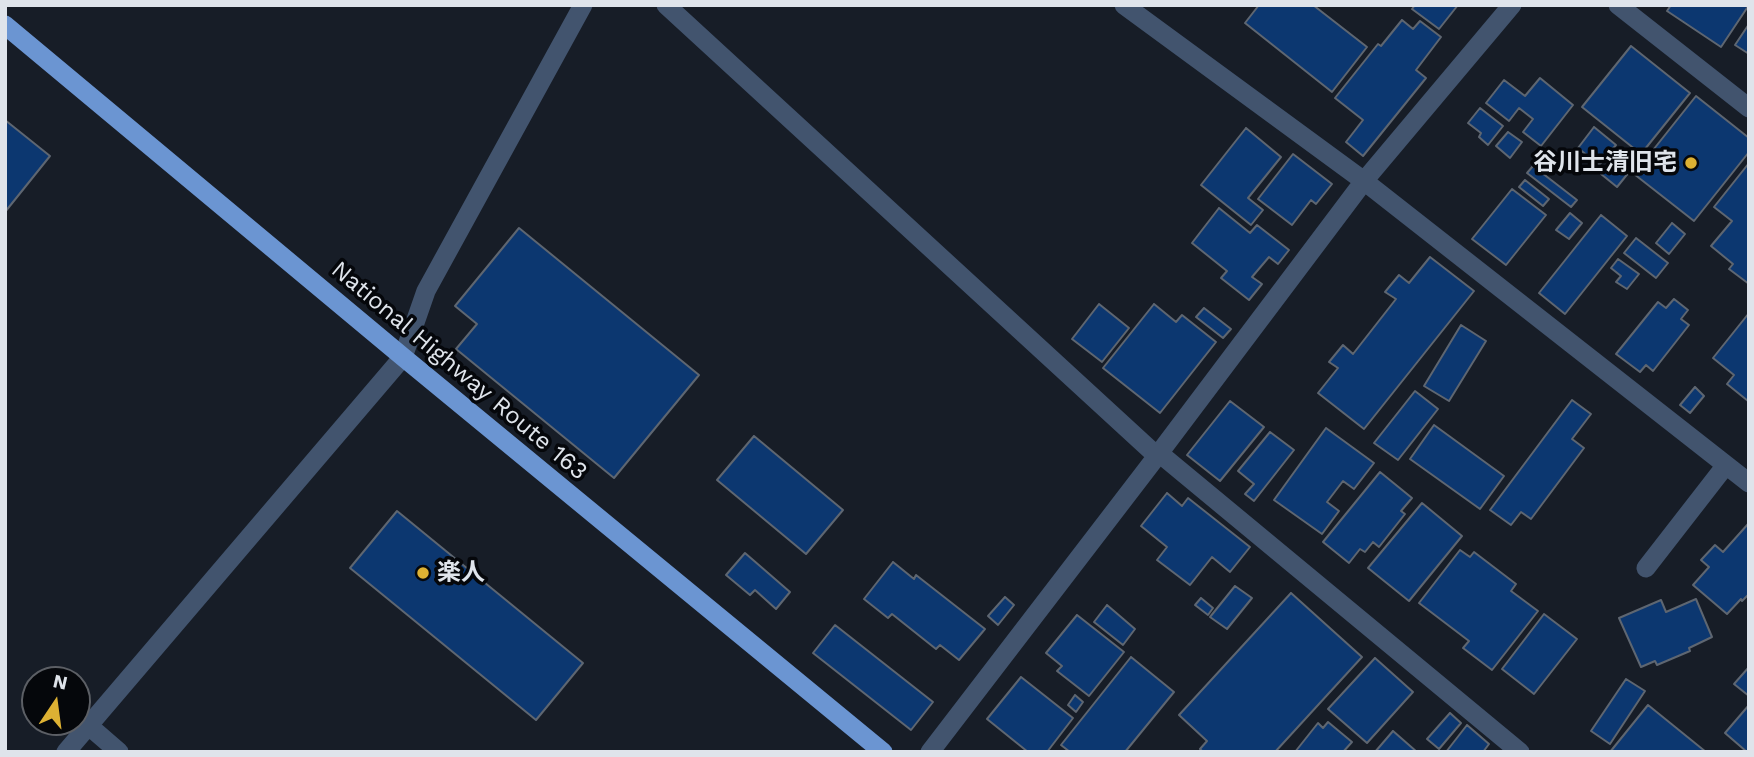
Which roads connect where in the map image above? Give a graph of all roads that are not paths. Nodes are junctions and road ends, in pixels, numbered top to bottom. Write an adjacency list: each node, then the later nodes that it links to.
1 (583, 5): 9 (street)
2 (666, 5): 10 (street)
3 (1124, 5): 8 (street)
4 (1512, 5): 8 (street)
5 (1618, 5): 7 (street)
6 (5, 25): 9 (highway, National Highway Route 163)
7 (1749, 108)
8 (1364, 181): 10 (street); 11 (street)
9 (403, 358): 14 (street); 19 (highway, National Highway Route 163)
10 (1158, 454): 20 (street); 21 (street)
11 (1726, 465): 12 (street); 13 (street)
12 (1749, 483)
13 (1646, 568)
14 (91, 724)
15 (91, 728): 18 (street)
16 (80, 736): 17 (street)
17 (66, 752)
18 (119, 752)
19 (883, 752)
20 (930, 752)
21 (1520, 752)

